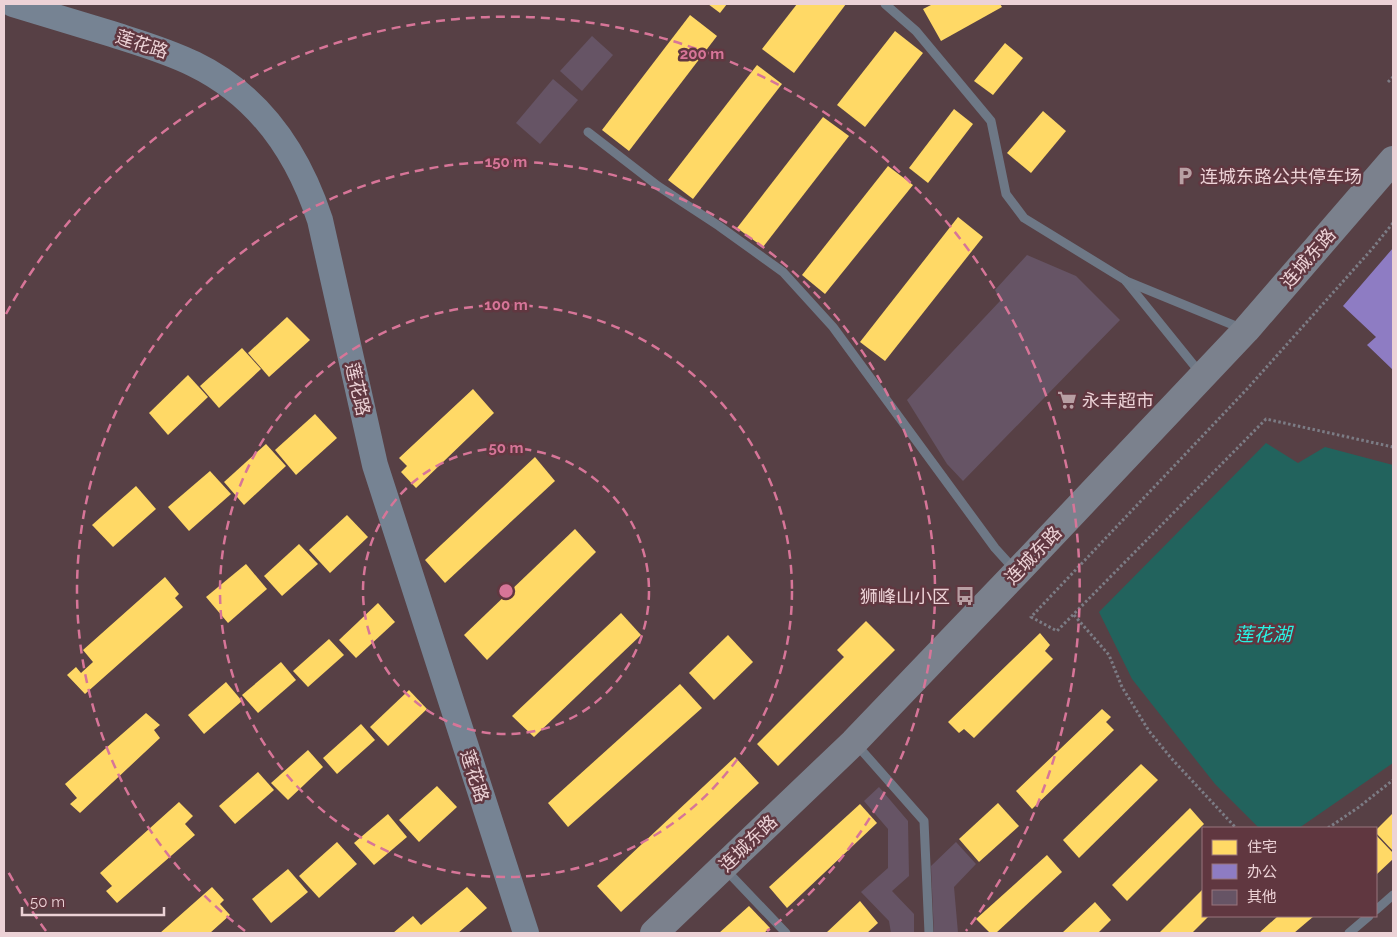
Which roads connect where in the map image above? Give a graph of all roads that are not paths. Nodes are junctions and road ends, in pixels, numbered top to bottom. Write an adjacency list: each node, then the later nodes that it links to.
1 (13, 4): 14 (main road, 莲花路)
2 (885, 4): 5 (lane)
3 (588, 132): 8 (lane)
4 (1393, 160): 6 (main road, 连城东路)
5 (1125, 280): 6 (lane); 7 (lane)
6 (1246, 330): 7 (main road, 连城东路)
7 (1202, 376): 8 (main road, 连城东路)
8 (1017, 572): 9 (main road, 连城东路)
9 (854, 742): 10 (main road, 连城东路); 17 (lane)
10 (723, 867): 15 (main road, 连城东路); 16 (lane)
11 (1393, 894): 12 (lane)
12 (1377, 909)
13 (1368, 917): 18 (lane)
14 (526, 933)
15 (654, 933)
16 (786, 933)
17 (929, 933)
18 (1349, 933)

